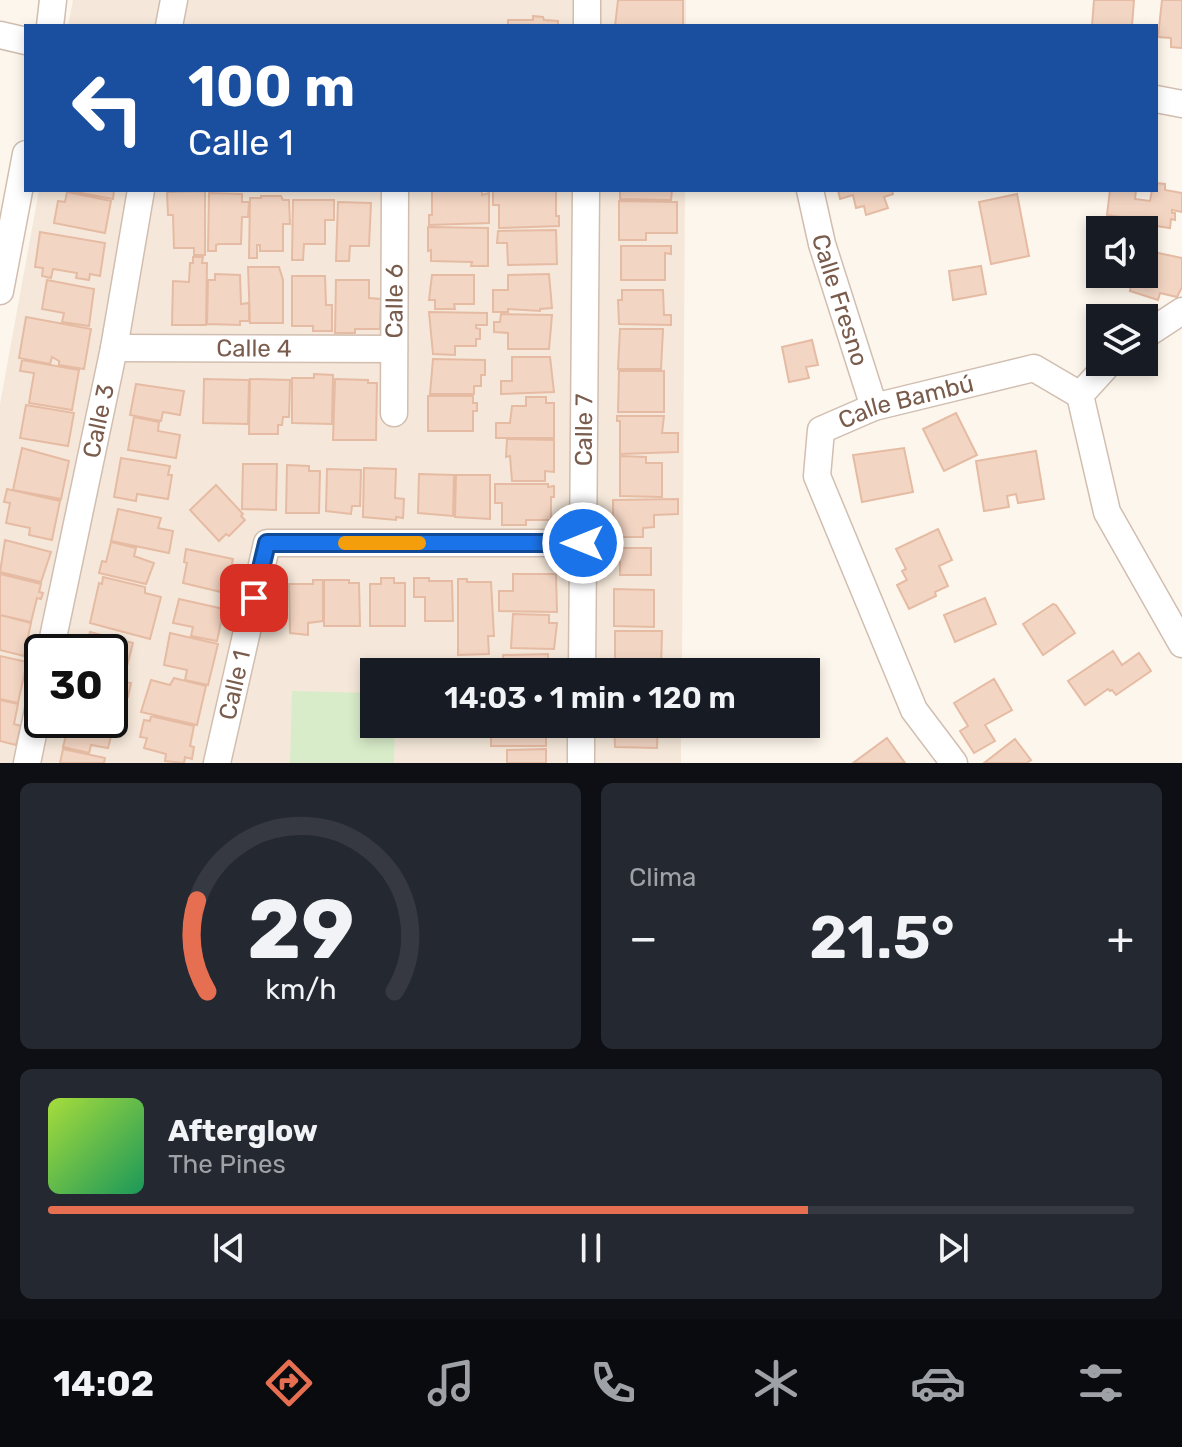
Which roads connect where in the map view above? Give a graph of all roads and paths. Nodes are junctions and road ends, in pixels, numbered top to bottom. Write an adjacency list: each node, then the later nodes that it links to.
1 (53, 0): 4 (street)
2 (174, 0): 5 (street)
3 (587, 0): 6 (street)
4 (50, 24)
5 (169, 24)
6 (587, 24)
7 (0, 35): 8 (street)
8 (24, 41)
9 (1158, 99): 10 (street)
10 (1182, 104)
11 (24, 158): 12 (street)
12 (10, 186): 17 (street)
13 (141, 192): 20 (street, Calle 3)
14 (395, 192): 21 (street, Calle 6)
15 (586, 192): 26 (street, Calle 7)
16 (810, 192): 24 (street, Calle Fresno)
17 (0, 291)
18 (1182, 311): 19 (street)
19 (1158, 327)
20 (114, 348): 21 (street, Calle 4); 27 (street, Calle 3)
21 (394, 349): 25 (street, Calle 6)
22 (1097, 376): 23 (street)
23 (1080, 395): 24 (street, Calle Bambú); 28 (street)
24 (874, 407): 35 (street, Calle Bambú)
25 (394, 413)
26 (583, 543): 29 (street, Calle 7); 33 (street, Calle 1)
27 (54, 634)
28 (1182, 644)
29 (582, 658)
30 (32, 738): 32 (street)
31 (581, 738): 34 (street)
32 (27, 763)
33 (217, 763)
34 (581, 763)
35 (954, 763)

